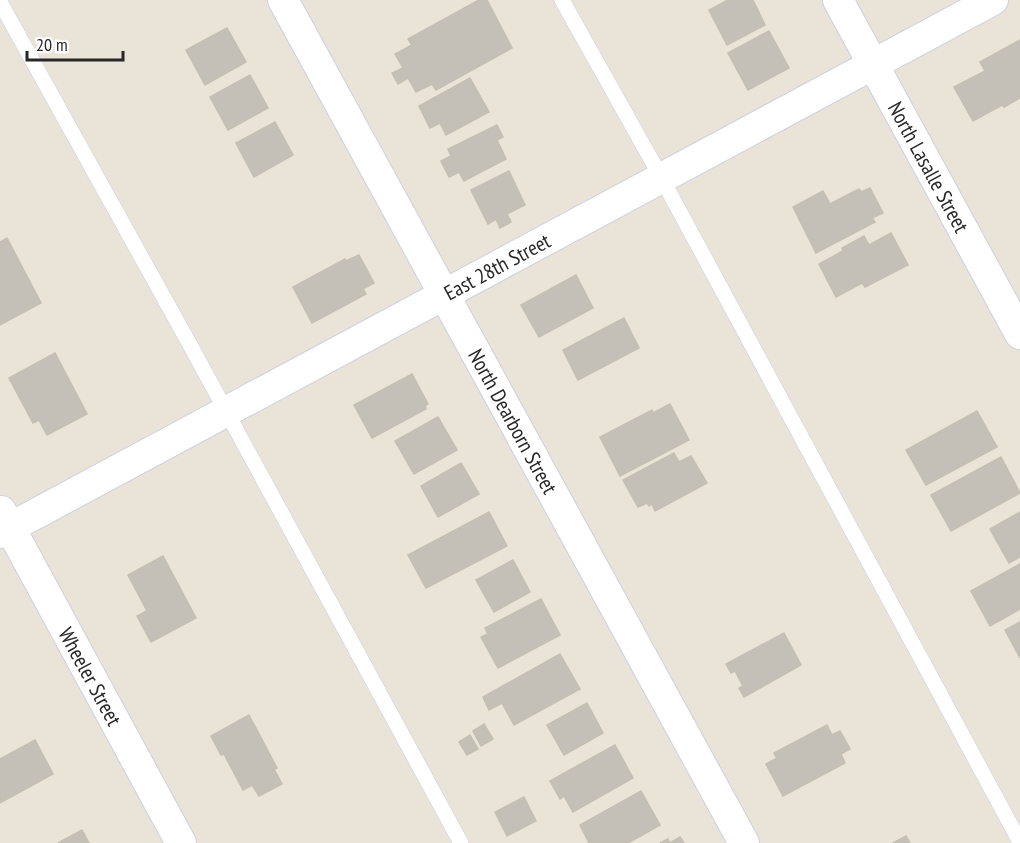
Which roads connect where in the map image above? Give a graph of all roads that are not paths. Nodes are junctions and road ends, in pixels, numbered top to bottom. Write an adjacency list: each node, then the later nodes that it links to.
1 (283, 0): 8 (street, North Dearborn Street)
2 (562, 0): 7 (lane)
3 (838, 0): 6 (street, North Lasalle Street)
4 (993, 0): 6 (street, East 28th Street)
5 (0, 2): 10 (lane)
6 (872, 64): 7 (street, East 28th Street); 9 (street, North Lasalle Street)
7 (661, 177): 8 (street, East 28th Street); 12 (lane)
8 (444, 294): 10 (street, East 28th Street); 15 (street, North Dearborn Street)
9 (1020, 334)
10 (226, 411): 11 (street, East 28th Street); 14 (lane)
11 (3, 523): 13 (street, Wheeler Street)
12 (1020, 842)
13 (181, 843)
14 (461, 843)
15 (744, 843)

